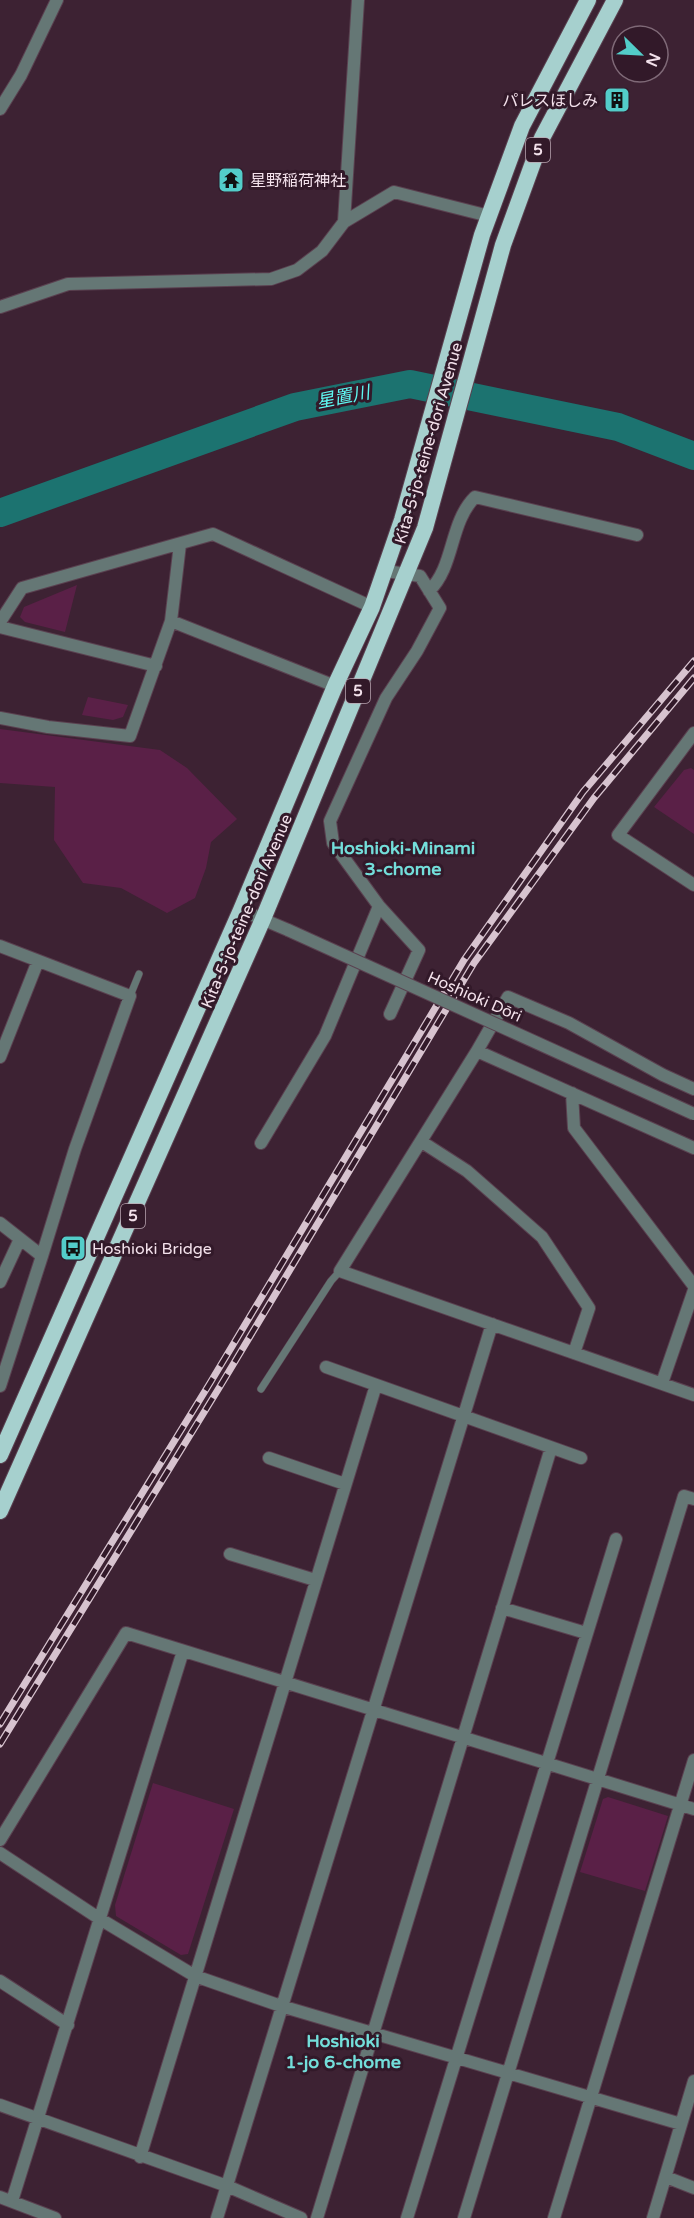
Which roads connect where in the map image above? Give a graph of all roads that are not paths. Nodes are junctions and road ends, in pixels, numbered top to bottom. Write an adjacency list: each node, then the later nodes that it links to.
1 (57, 0): 5 (street)
2 (358, 0): 7 (street)
3 (588, 0): 6 (highway, 5)
4 (615, 0): 12 (highway, Kita-5-jo-teine-dori Avenue / 5)
5 (0, 109)
6 (489, 216): 7 (street); 11 (highway, Kita-5-jo-teine-dori Avenue / 5)
7 (344, 222): 8 (street)
8 (0, 307)
9 (637, 535): 13 (street)
10 (180, 544): 14 (street); 15 (street); 16 (street)
11 (386, 571): 12 (street); 14 (highway, Kita-5-jo-teine-dori Avenue / 5)
12 (406, 572): 13 (street); 27 (highway, Kita-5-jo-teine-dori Avenue / 5)
13 (429, 591): 25 (street)
14 (372, 607): 19 (highway, Kita-5-jo-teine-dori Avenue / 5)
15 (171, 621): 18 (street); 19 (street)
16 (0, 622)
17 (0, 627): 18 (street)
18 (156, 666): 20 (street)
19 (335, 686): 26 (highway, Kita-5-jo-teine-dori Avenue / 5)
20 (0, 718)
21 (694, 734): 22 (street)
22 (682, 748): 23 (street); 24 (street)
23 (694, 755)
24 (694, 885)
25 (379, 906): 32 (street); 39 (street)
26 (241, 910): 27 (street, Hoshioki Dōri); 57 (highway, Kita-5-jo-teine-dori Avenue / 5)
27 (263, 919): 37 (street, Hoshioki Dōri, bridge); 62 (highway, Kita-5-jo-teine-dori Avenue / 5)
28 (0, 946): 29 (street)
29 (38, 961): 31 (street); 34 (street)
30 (139, 974): 31 (lane)
31 (130, 996): 43 (street)
32 (390, 1014)
33 (477, 1051): 35 (street); 36 (street); 38 (street)
34 (0, 1057)
35 (694, 1089)
36 (572, 1093): 40 (street); 46 (street)
37 (694, 1114)
38 (422, 1142): 44 (street); 48 (street)
39 (261, 1143)
40 (694, 1148)
41 (0, 1223): 42 (street)
42 (20, 1239): 43 (street); 45 (street)
43 (42, 1256): 52 (street)
44 (340, 1271): 47 (street); 53 (lane)
45 (0, 1282)
46 (694, 1288): 50 (street)
47 (492, 1324): 48 (street); 55 (street)
48 (574, 1353): 50 (street)
49 (326, 1367): 51 (street)
50 (662, 1383): 54 (street)
51 (376, 1385): 55 (street); 60 (street)
52 (0, 1386)
53 (261, 1389)
54 (694, 1395)
55 (464, 1417): 56 (street); 70 (street)
56 (551, 1449): 59 (street); 66 (street)
57 (0, 1455)
58 (269, 1458): 60 (street)
59 (581, 1458)
60 (345, 1484): 65 (street)
61 (694, 1499): 74 (street)
62 (0, 1511)
63 (616, 1539): 67 (street)
64 (230, 1554): 65 (street)
65 (315, 1580): 69 (street)
66 (502, 1608): 67 (street); 71 (street)
67 (586, 1633): 73 (street)
68 (183, 1651): 69 (street); 77 (street); 79 (street)
69 (283, 1683): 70 (street); 80 (street)
70 (372, 1712): 71 (street); 82 (street)
71 (462, 1738): 73 (street); 84 (street)
72 (694, 1760): 75 (street)
73 (546, 1764): 74 (street); 85 (street)
74 (598, 1779): 75 (street); 86 (street)
75 (680, 1804): 76 (street); 89 (street)
76 (694, 1809)
77 (0, 1840)
78 (0, 1853): 79 (street)
79 (100, 1919): 80 (street); 83 (street)
80 (195, 1976): 82 (street); 93 (street)
81 (0, 1981): 83 (street)
82 (281, 2006): 84 (street); 95 (street)
83 (68, 2025): 91 (street)
84 (372, 2033): 85 (street); 101 (street)
85 (456, 2058): 86 (street); 102 (street)
86 (507, 2073): 89 (street); 103 (street)
87 (694, 2081): 88 (street)
88 (692, 2097): 92 (street)
89 (591, 2098): 92 (street); 104 (street)
90 (0, 2105): 91 (street)
91 (39, 2121): 93 (street); 97 (street)
92 (681, 2124): 94 (street)
93 (140, 2157): 95 (street)
94 (666, 2177): 96 (street); 105 (street)
95 (227, 2186): 99 (street); 100 (street)
96 (694, 2188)
97 (6, 2199): 98 (street)
98 (55, 2218)
99 (217, 2218)
100 (302, 2218)
101 (317, 2218)
102 (407, 2218)
103 (464, 2218)
104 (554, 2218)
105 (653, 2218)

